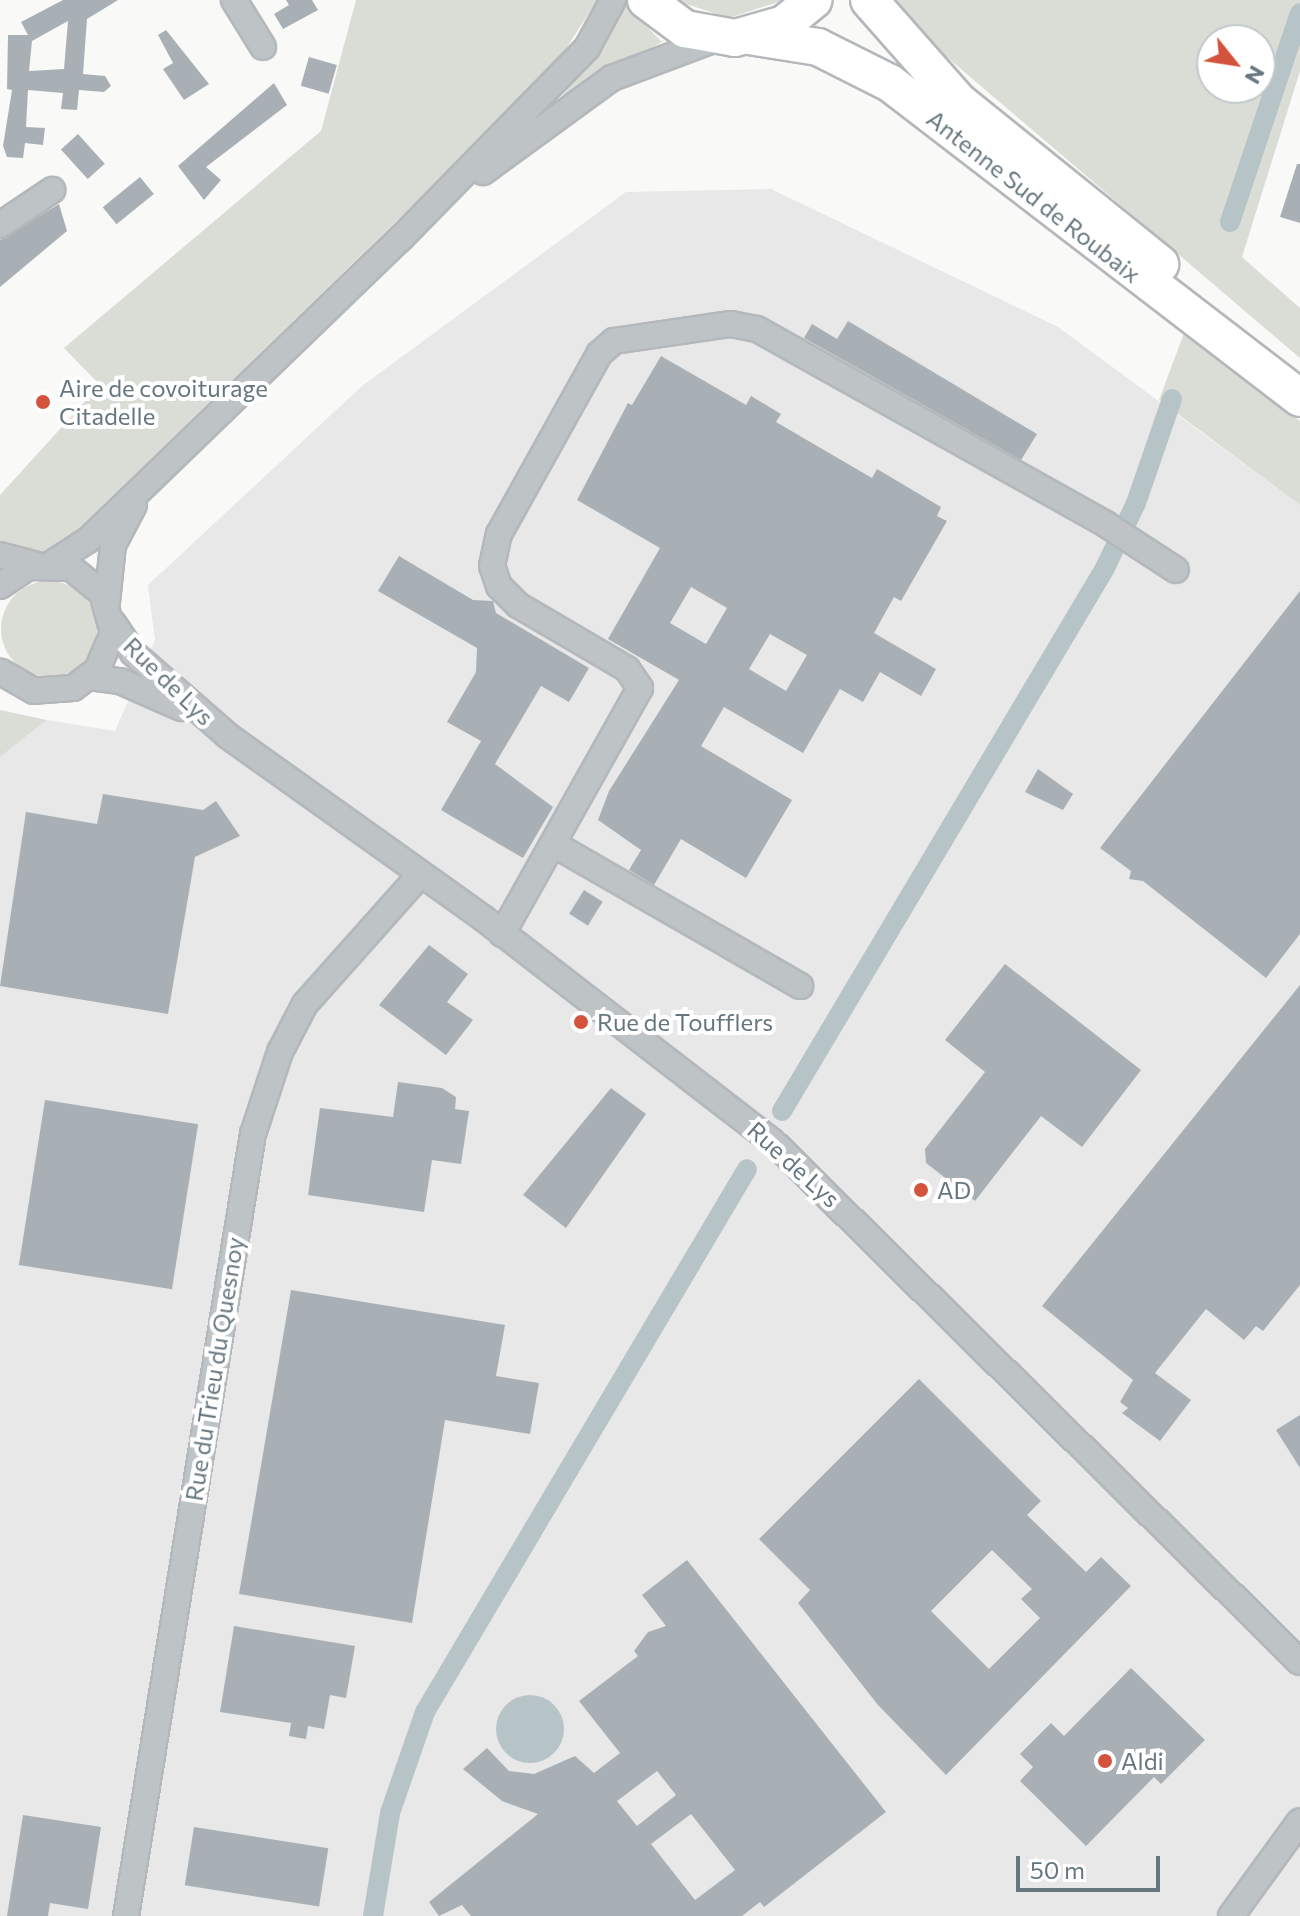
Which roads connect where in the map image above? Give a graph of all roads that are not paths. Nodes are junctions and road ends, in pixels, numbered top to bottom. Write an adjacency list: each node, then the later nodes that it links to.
1 (234, 0): 7 (street)
2 (613, 0): 10 (street)
3 (646, 0): 6 (highway, Antenne Sud de Roubaix)
4 (814, 0): 6 (highway)
5 (869, 0): 11 (highway, Antenne Sud de Roubaix)
6 (734, 37): 10 (street); 12 (highway, Antenne Sud de Roubaix)
7 (263, 47)
8 (52, 190): 9 (street)
9 (0, 225)
10 (400, 239): 13 (street)
11 (1300, 380)
12 (1300, 398)
13 (172, 455): 15 (street); 18 (street)
14 (0, 555): 15 (street, Rue de Lys)
15 (44, 564): 17 (street); 18 (street, Rue de Lys)
16 (1176, 570): 22 (street)
17 (0, 586)
18 (110, 612): 20 (street); 21 (street, Rue de Lys)
19 (0, 671): 20 (street)
20 (90, 677): 21 (street, Rue de Lys)
21 (228, 736): 23 (street, Rue de Lys)
22 (555, 845): 24 (street); 25 (street)
23 (421, 874): 24 (street, Rue de Lys); 28 (street, Rue du Trieu du Quesnoy)
24 (502, 934): 26 (street, Rue de Lys)
25 (800, 986)
26 (1300, 1662)
27 (1300, 1821): 29 (street)
28 (126, 1916)
29 (1231, 1916)

